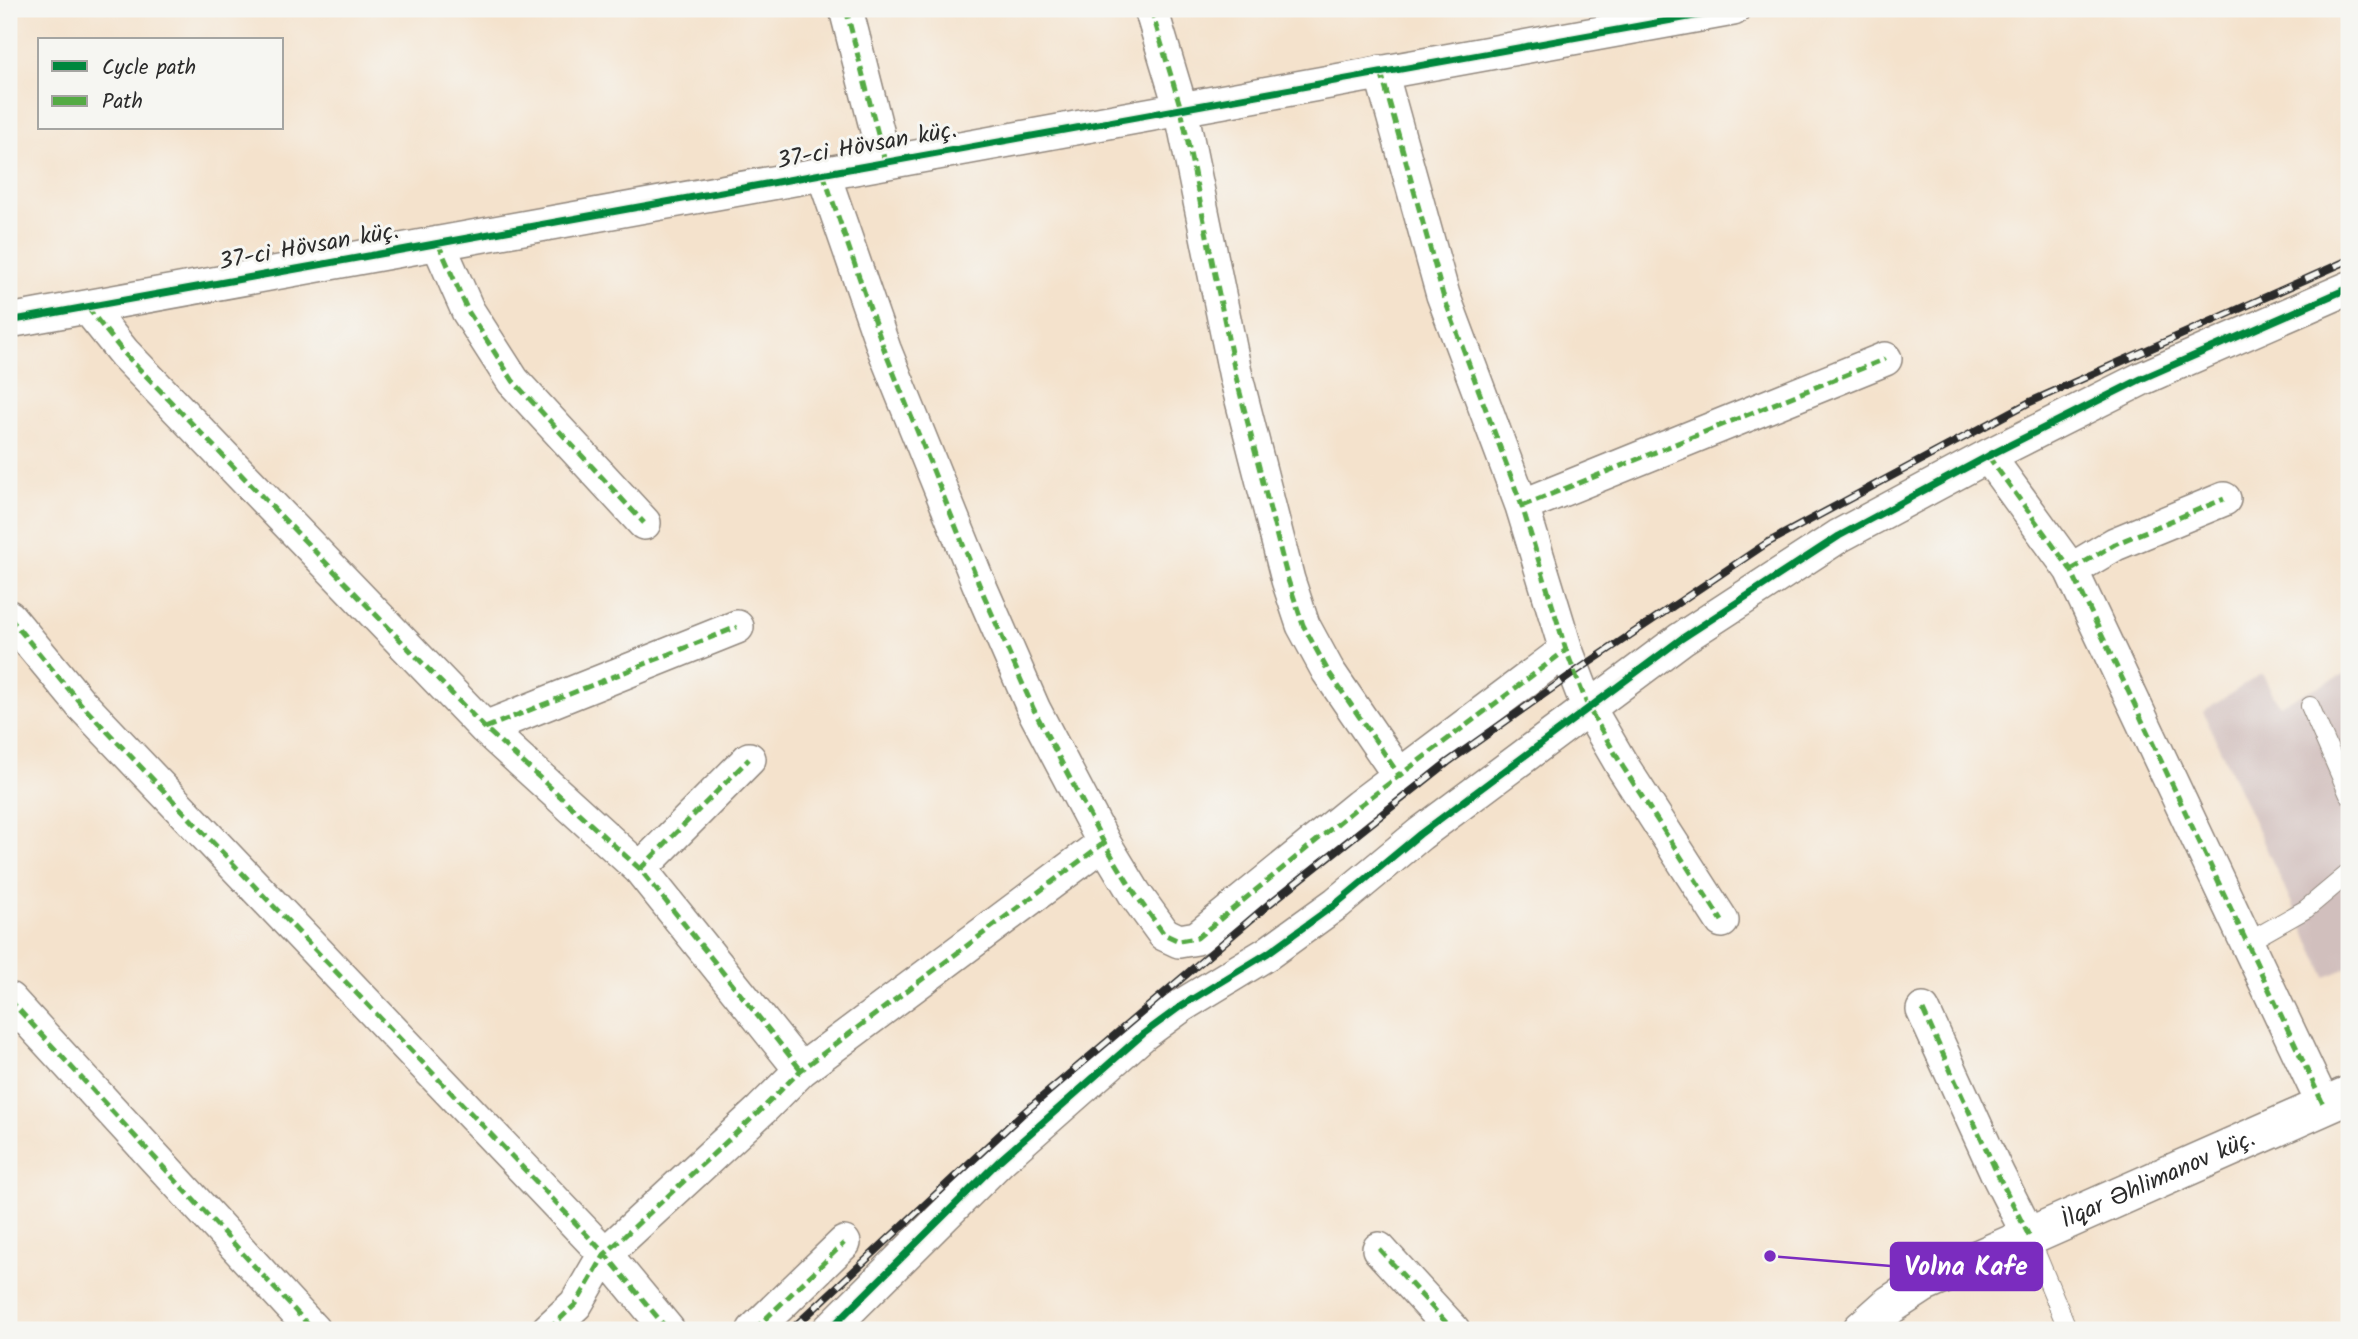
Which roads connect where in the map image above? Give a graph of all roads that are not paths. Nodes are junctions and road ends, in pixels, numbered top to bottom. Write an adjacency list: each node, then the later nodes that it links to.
1 (846, 9): 6 (street)
2 (1151, 9): 5 (street)
3 (1733, 9): 4 (street, 37-ci Hövsan küç.)
4 (1381, 72): 5 (street, 37-ci Hövsan küç.); 15 (street)
5 (1181, 109): 6 (street, 37-ci Hövsan küç.); 25 (street)
6 (885, 162): 7 (street, 37-ci Hövsan küç.)
7 (823, 173): 8 (street, 37-ci Hövsan küç.); 27 (street)
8 (438, 243): 10 (street, 37-ci Hövsan küç.); 16 (street)
9 (2349, 288): 13 (street)
10 (88, 307): 11 (street, 37-ci Hövsan küç.); 23 (street)
11 (9, 321)
12 (1885, 359): 15 (street)
13 (1988, 456): 17 (street); 22 (street)
14 (2224, 499): 17 (street)
15 (1522, 506): 20 (street)
16 (644, 523)
17 (2071, 570): 31 (street)
18 (9, 617): 39 (street)
19 (737, 627): 23 (street)
20 (1566, 650): 22 (street); 25 (street)
21 (2310, 706): 26 (lane)
22 (1588, 707): 30 (street); 44 (street)
23 (485, 728): 28 (street)
24 (749, 759): 28 (street)
25 (1399, 775): 27 (street)
26 (2349, 795)
27 (1104, 843): 34 (street)
28 (640, 869): 34 (street)
29 (2349, 873): 31 (lane)
30 (1722, 921)
31 (2246, 943): 35 (street)
32 (9, 999): 40 (street)
33 (1923, 1010): 36 (street)
34 (801, 1070): 39 (street)
35 (2337, 1100): 36 (street, İlqar Əhlimanov küç.)
36 (2029, 1237): 46 (street, İlqar Əhlimanov küç.); 47 (lane)
37 (844, 1243): 43 (street)
38 (1379, 1249): 45 (street)
39 (605, 1254): 41 (street); 42 (street)
40 (313, 1330)
41 (548, 1330)
42 (668, 1330)
43 (754, 1330)
44 (829, 1330)
45 (1453, 1330)
46 (1862, 1330)
47 (2068, 1330)

